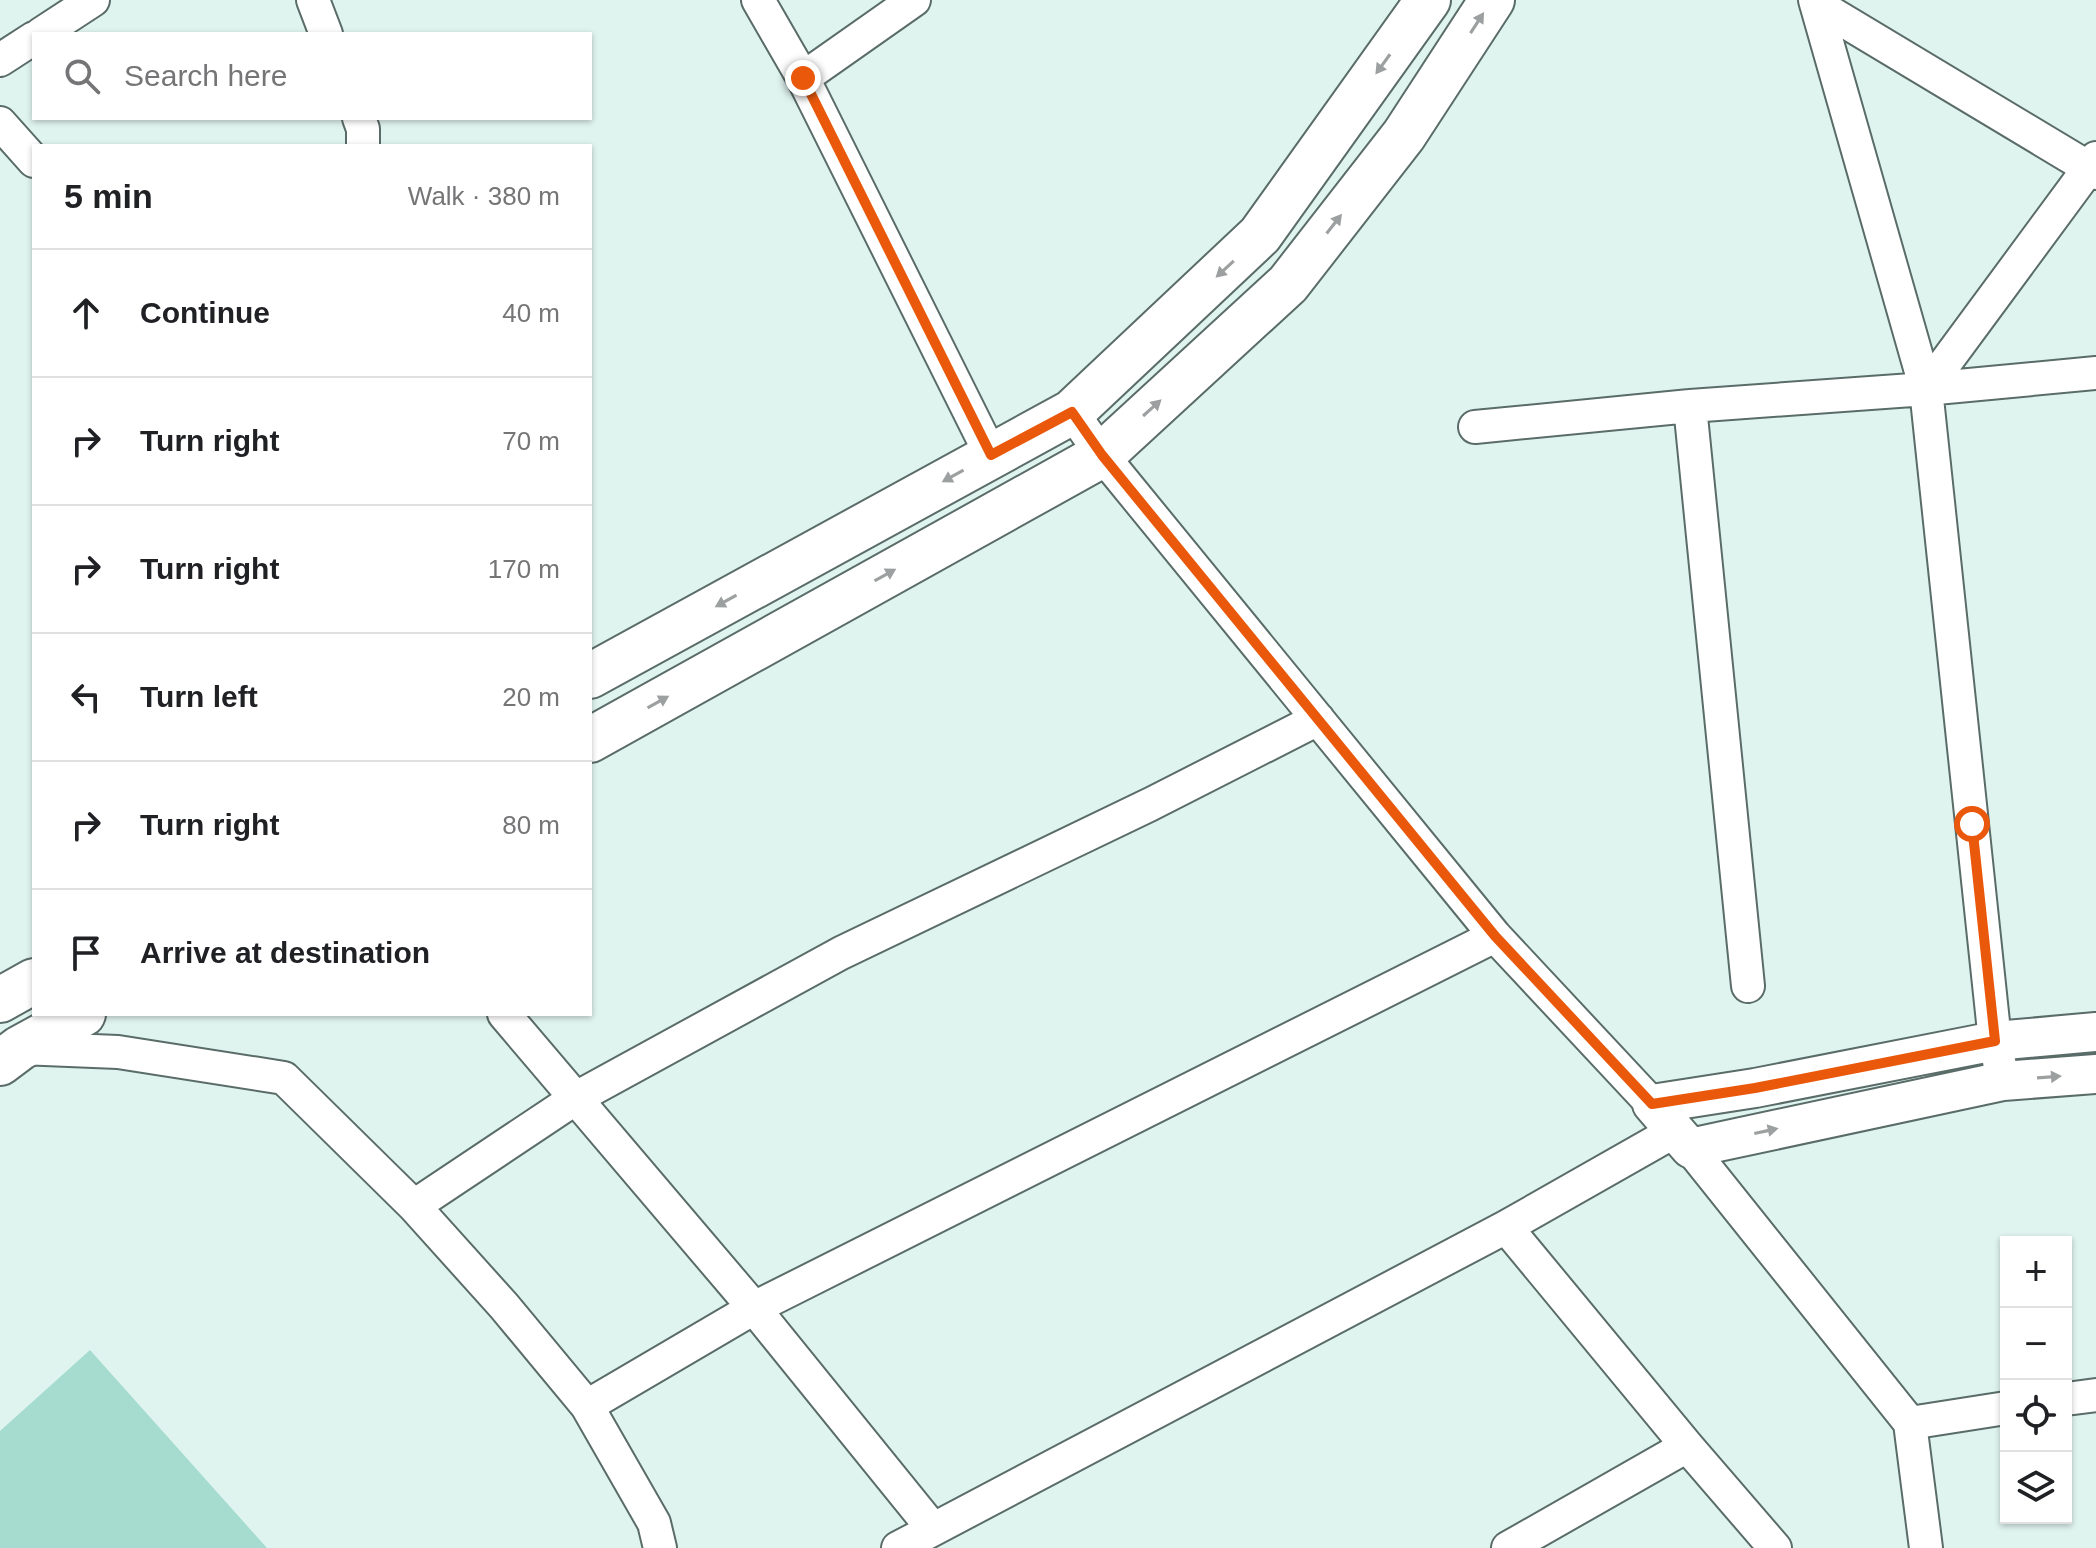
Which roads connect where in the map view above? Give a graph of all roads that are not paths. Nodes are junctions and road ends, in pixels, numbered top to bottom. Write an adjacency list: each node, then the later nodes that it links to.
1 (93, 0): 8 (street)
2 (313, 0): 9 (street)
3 (758, 0): 12 (street)
4 (914, 0): 12 (street)
5 (1428, 0): 21 (main road, one-way to 21)
6 (1492, 0): 24 (main road, one-way to 6)
7 (1817, 1): 17 (street); 19 (street)
8 (44, 32)
9 (325, 32)
10 (32, 39): 11 (street)
11 (0, 60)
12 (803, 78): 23 (street)
13 (360, 120): 15 (street)
14 (0, 123): 16 (street)
15 (363, 144)
16 (32, 159)
17 (2094, 166): 19 (street)
18 (2096, 373): 19 (street)
19 (1926, 389): 20 (street); 35 (street)
20 (1690, 406): 22 (street); 30 (street)
21 (1072, 412): 23 (main road); 24 (street)
22 (1475, 427)
23 (991, 455): 25 (main road, one-way to 25)
24 (1102, 455): 26 (street); 27 (main road, one-way to 24)
25 (592, 675)
26 (1318, 719): 28 (street); 39 (street)
27 (592, 739)
28 (1495, 936): 40 (street); 43 (street)
29 (32, 982): 31 (main road)
30 (1748, 986)
31 (0, 1000)
32 (78, 1016): 36 (main road)
33 (506, 1016): 39 (street)
34 (2096, 1032): 35 (street)
35 (1995, 1041): 38 (street); 40 (street)
36 (7, 1047): 41 (street)
37 (2096, 1074): 38 (street, one-way to 37)
38 (2003, 1081): 40 (street, one-way to 38)
39 (576, 1098): 41 (street); 43 (street)
40 (1672, 1128): 42 (street); 48 (street)
41 (414, 1206): 46 (street)
42 (1506, 1227): 49 (street); 50 (street)
43 (754, 1308): 46 (street); 50 (street)
44 (2096, 1395): 45 (street)
45 (2072, 1398)
46 (587, 1406): 51 (street)
47 (2000, 1409): 48 (street)
48 (1910, 1423): 55 (street)
49 (1687, 1446): 53 (street); 54 (street)
50 (933, 1529): 52 (street)
51 (660, 1548)
52 (898, 1548)
53 (1508, 1548)
54 (1775, 1548)
55 (1926, 1548)

